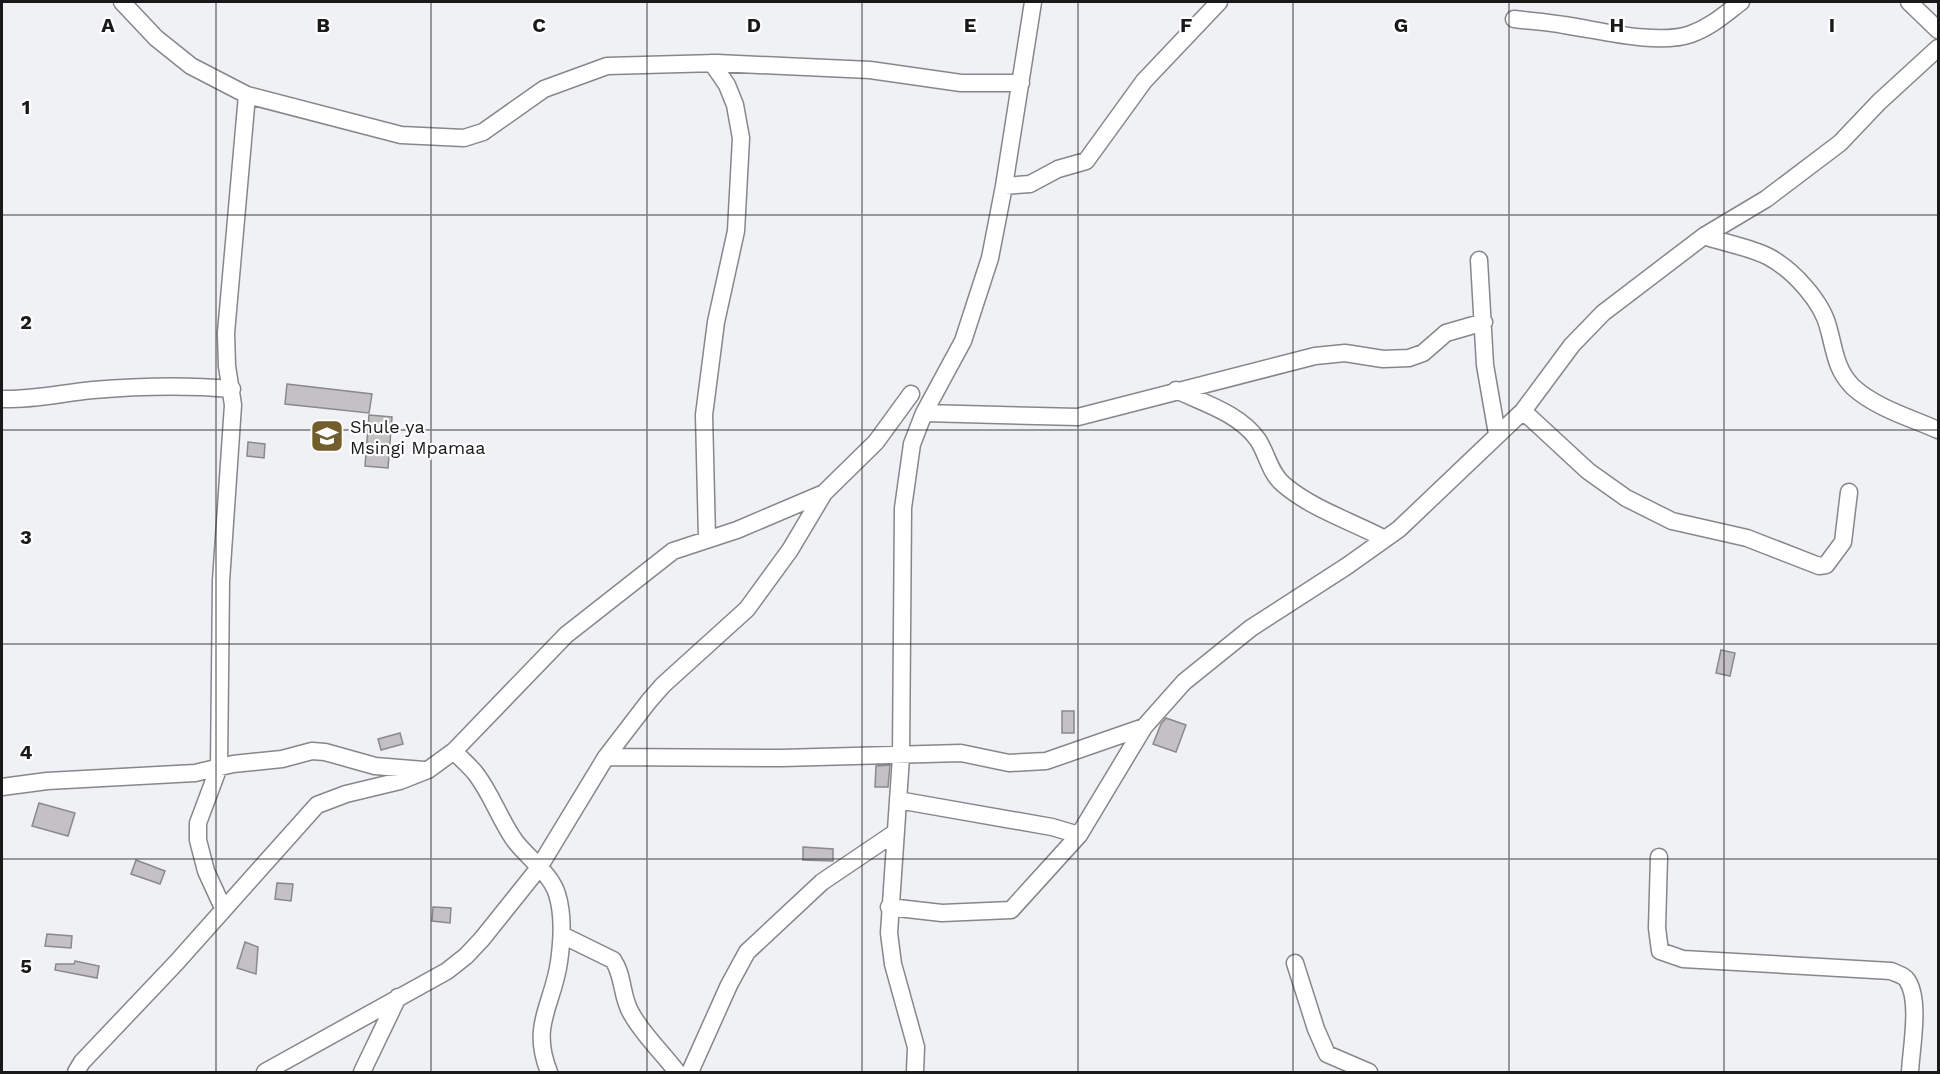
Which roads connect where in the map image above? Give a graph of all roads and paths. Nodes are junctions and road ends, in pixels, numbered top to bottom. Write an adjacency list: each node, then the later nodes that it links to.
1 (122, 2): 11 (street)
2 (1033, 2): 10 (street)
3 (1219, 2): 12 (street)
4 (1741, 2): 6 (street)
5 (1909, 2): 7 (street)
6 (1514, 19)
7 (1938, 30)
8 (1938, 48): 13 (street)
9 (712, 63): 10 (street); 11 (street); 26 (street)
10 (1021, 83): 12 (street)
11 (247, 95): 16 (street)
12 (1004, 186): 21 (street)
13 (1704, 236): 20 (street); 22 (street)
14 (1479, 260): 15 (street)
15 (1484, 322): 17 (street); 23 (street)
16 (232, 389): 19 (street); 32 (street)
17 (1176, 390): 21 (street); 27 (street)
18 (910, 394): 25 (street)
19 (2, 399)
20 (1523, 411): 23 (street); 24 (street)
21 (924, 413): 31 (street)
22 (1938, 430)
23 (1497, 434): 27 (street)
24 (1849, 492)
25 (824, 493): 26 (street); 30 (street)
26 (706, 538): 29 (street)
27 (1385, 539): 28 (street)
28 (1144, 727): 31 (street); 37 (street)
29 (454, 751): 33 (street); 39 (street)
30 (606, 757): 31 (street); 39 (street)
31 (901, 757): 35 (street)
32 (219, 767): 33 (street); 34 (street); 41 (street)
33 (428, 770): 41 (street)
34 (2, 787)
35 (898, 800): 36 (street); 37 (street)
36 (896, 832): 40 (street); 50 (street)
37 (1079, 835): 40 (street)
38 (1659, 857): 53 (street)
39 (538, 869): 42 (street); 44 (street)
40 (889, 907): 51 (street)
41 (223, 908): 45 (street)
42 (562, 935): 48 (street); 49 (street)
43 (1295, 963): 52 (street)
44 (398, 997): 46 (street); 47 (street)
45 (76, 1072)
46 (265, 1072)
47 (362, 1072)
48 (549, 1072)
49 (677, 1072)
50 (690, 1072)
51 (915, 1072)
52 (1369, 1072)
53 (1910, 1072)

